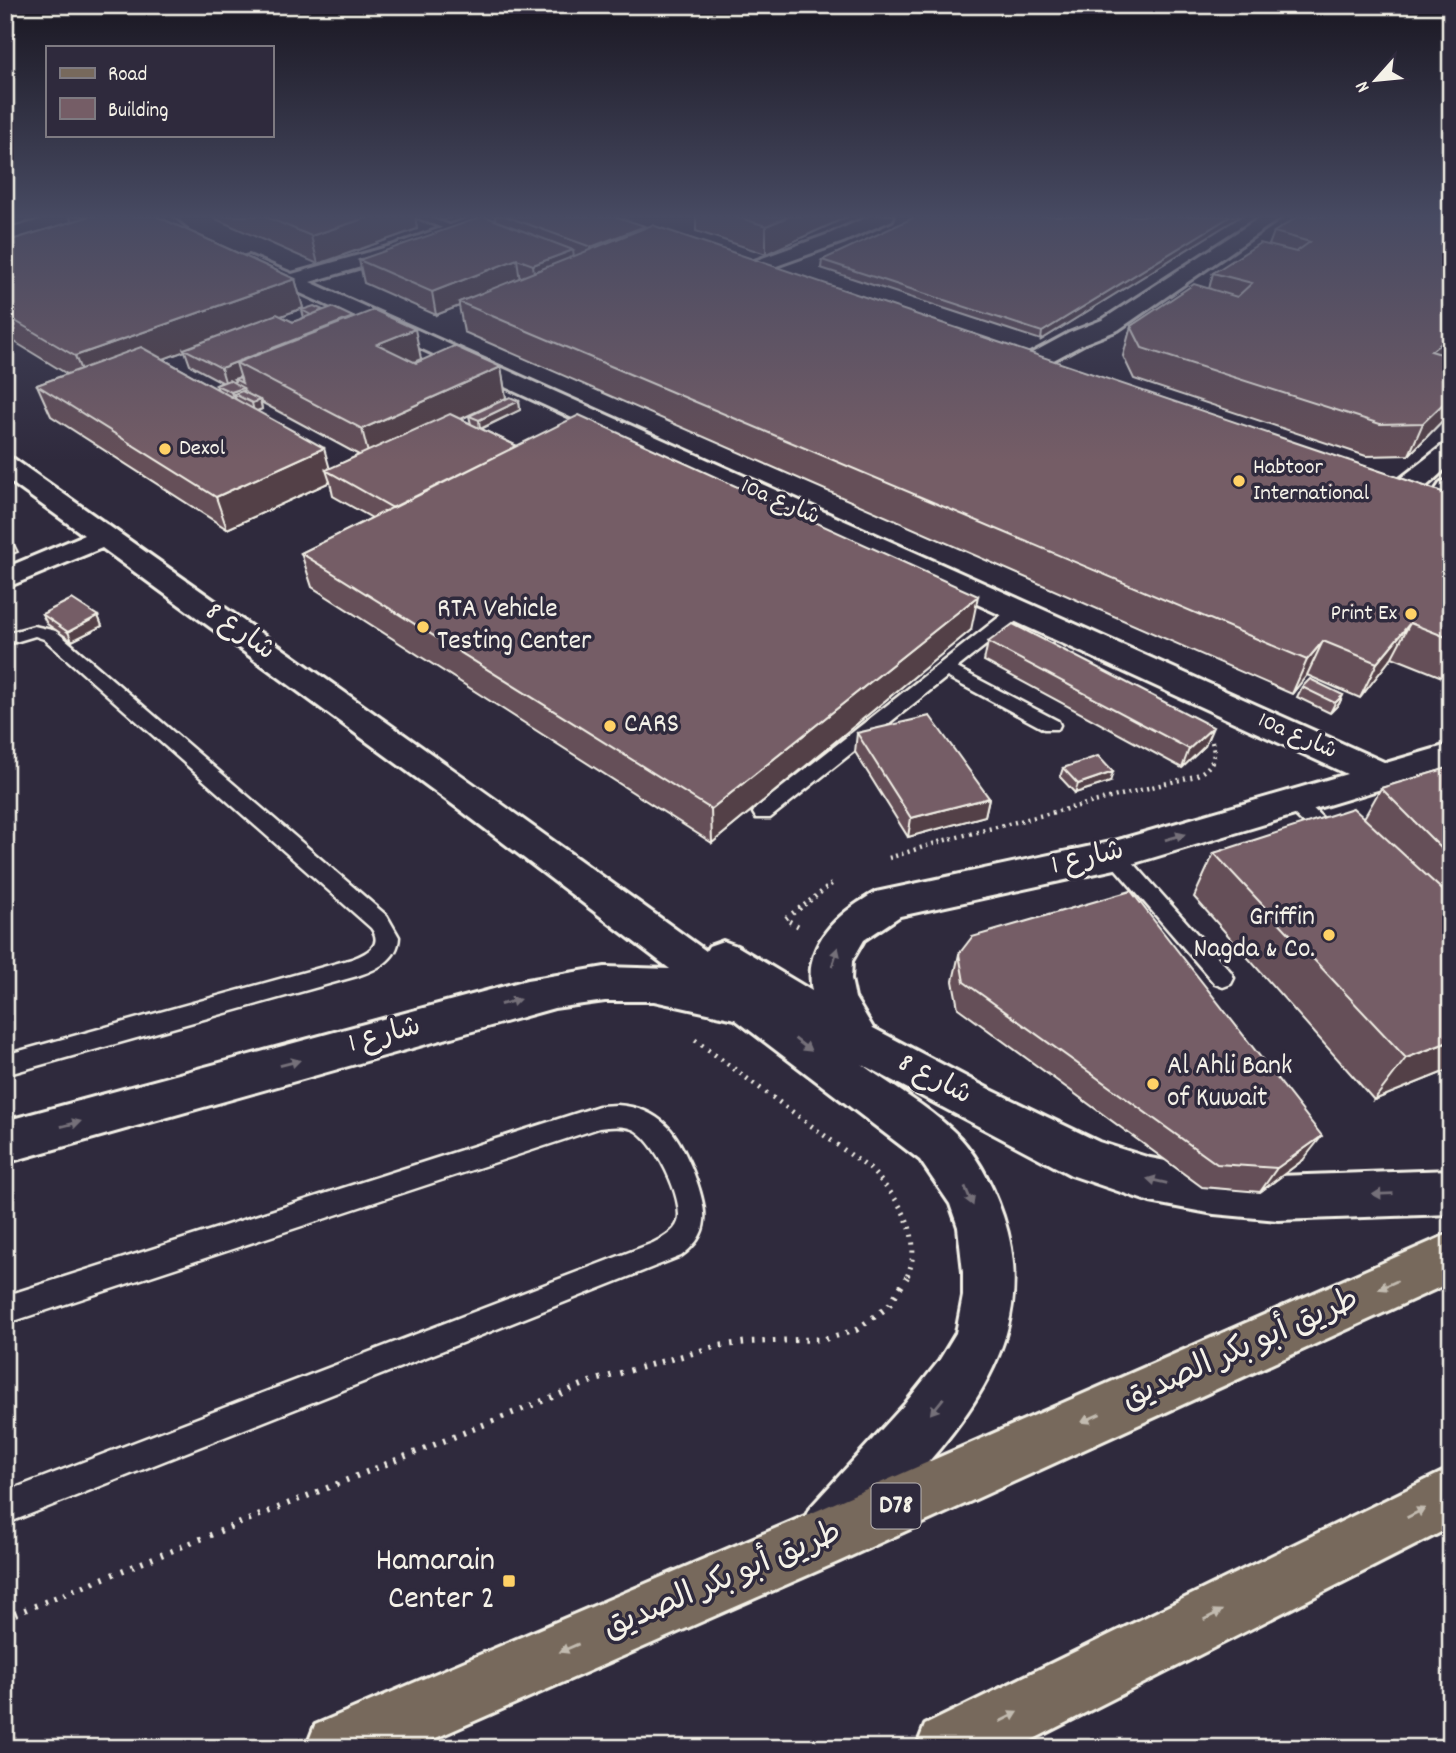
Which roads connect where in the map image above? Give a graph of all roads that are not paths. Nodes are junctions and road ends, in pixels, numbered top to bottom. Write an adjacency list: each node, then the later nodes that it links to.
1 (327, 298): 13 (street, 10a شارع)
2 (1151, 298): 3 (street)
3 (1110, 325): 5 (street); 5 (street)
4 (1001, 356): 5 (street)
5 (1027, 365)
6 (1451, 451): 9 (street)
7 (5, 465): 11 (street, شارع 8)
8 (1372, 485): 9 (street)
9 (1398, 494): 10 (street)
10 (1446, 502)
11 (105, 536): 12 (street); 19 (street, شارع 8)
12 (5, 579)
13 (1018, 611): 15 (lane); 18 (street, 10a شارع)
14 (5, 640): 27 (lane)
15 (946, 669): 16 (lane); 21 (lane)
16 (1051, 725)
17 (1451, 756): 18 (street, شارع 1)
18 (1385, 777): 20 (street, شارع 1)
19 (472, 800): 25 (street, شارع 8); 26 (street, شارع 8)
20 (1295, 803): 22 (lane); 23 (street, شارع 1, one-way to 20)
21 (763, 813)
22 (1345, 850)
23 (1115, 855): 24 (lane); 26 (street, شارع 1, one-way to 23)
24 (1223, 978)
25 (766, 1017): 28 (street, شارع 1, one-way to 25); 34 (street, شارع 8, one-way to 34)
26 (858, 1041): 29 (street, شارع 8, one-way to 26)
27 (5, 1065)
28 (5, 1142)
29 (1451, 1192)
30 (1451, 1257): 34 (main road, طريق أبو بكر الصديق / D78, one-way to 34)
31 (5, 1310): 33 (lane)
32 (1451, 1496): 36 (main road, one-way to 32)
33 (5, 1508)
34 (819, 1540): 35 (main road, طريق أبو بكر الصديق / D78, one-way to 35)
35 (338, 1748)
36 (948, 1748)

